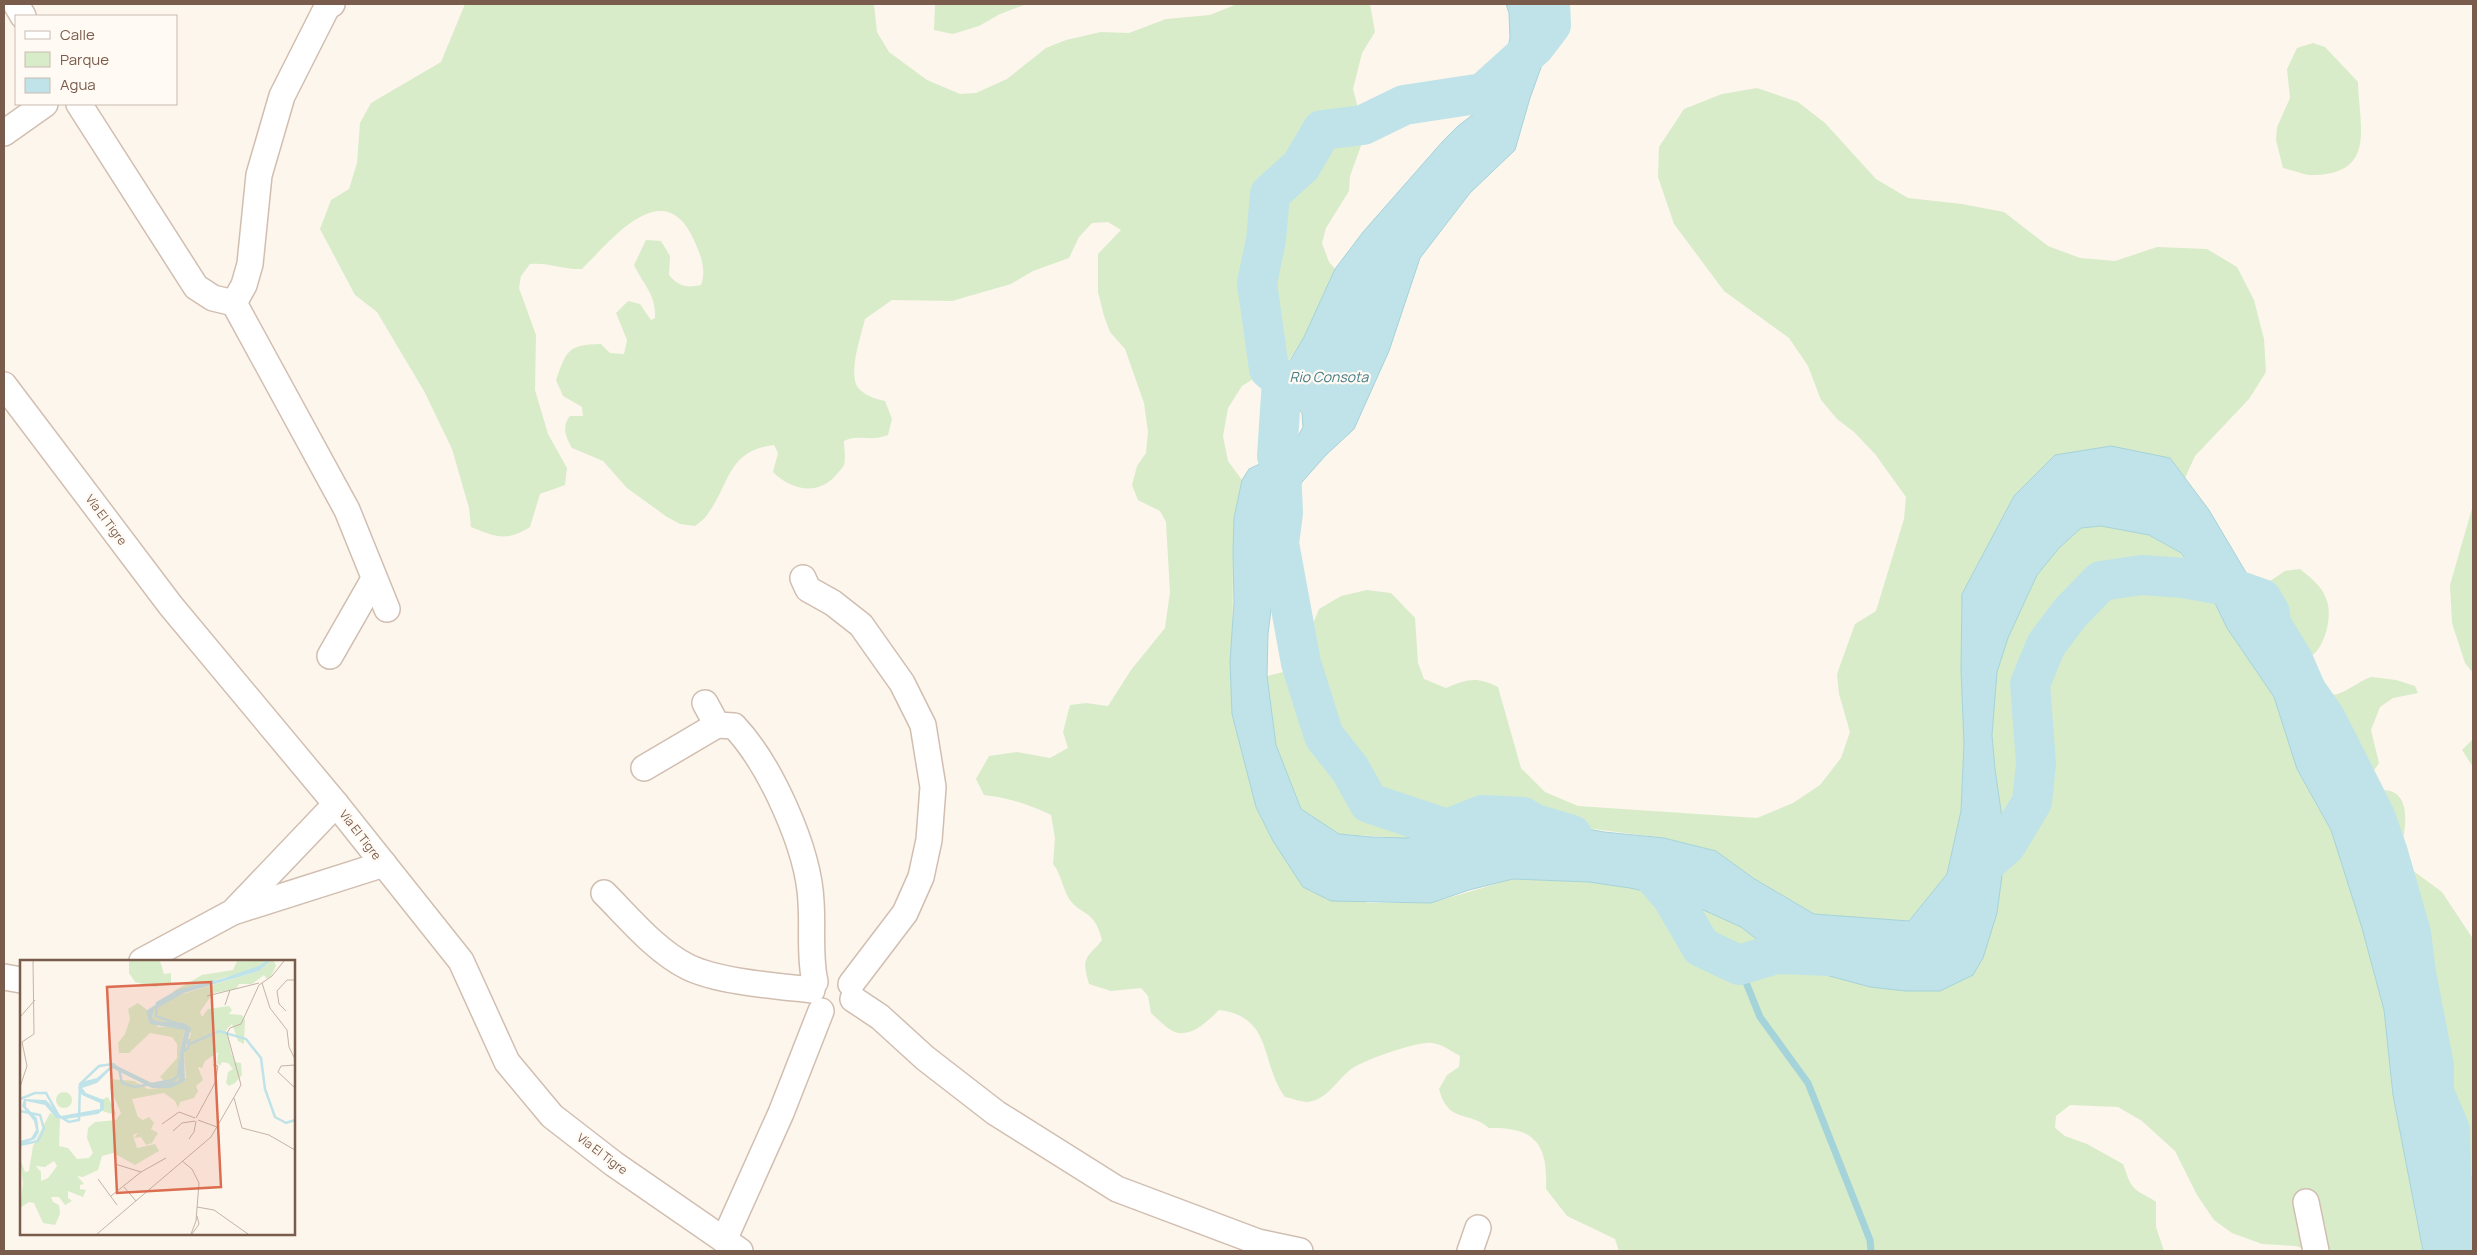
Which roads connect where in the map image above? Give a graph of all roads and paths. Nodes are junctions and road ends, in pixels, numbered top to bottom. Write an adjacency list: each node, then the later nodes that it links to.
1 (16, 4): 3 (street)
2 (332, 4): 7 (street)
3 (23, 15)
4 (44, 105): 6 (street)
5 (80, 105): 7 (street)
6 (4, 133)
7 (234, 303): 10 (street)
8 (4, 385): 16 (street, Vía El Tigre)
9 (803, 578): 23 (street)
10 (374, 579): 11 (street); 12 (street)
11 (388, 609)
12 (330, 656)
13 (705, 703): 14 (street)
14 (717, 725): 15 (street); 24 (street)
15 (644, 768)
16 (336, 804): 17 (street, Vía El Tigre); 19 (street)
17 (384, 864): 19 (street); 26 (street, Vía El Tigre)
18 (604, 893): 24 (street)
19 (233, 912): 20 (street)
20 (144, 960)
21 (4, 978): 22 (street)
22 (20, 980)
23 (852, 992): 24 (street); 24 (street); 27 (street)
24 (816, 994): 26 (street)
25 (2306, 1202): 28 (street)
26 (732, 1246)
27 (1300, 1251)
28 (2316, 1251)

